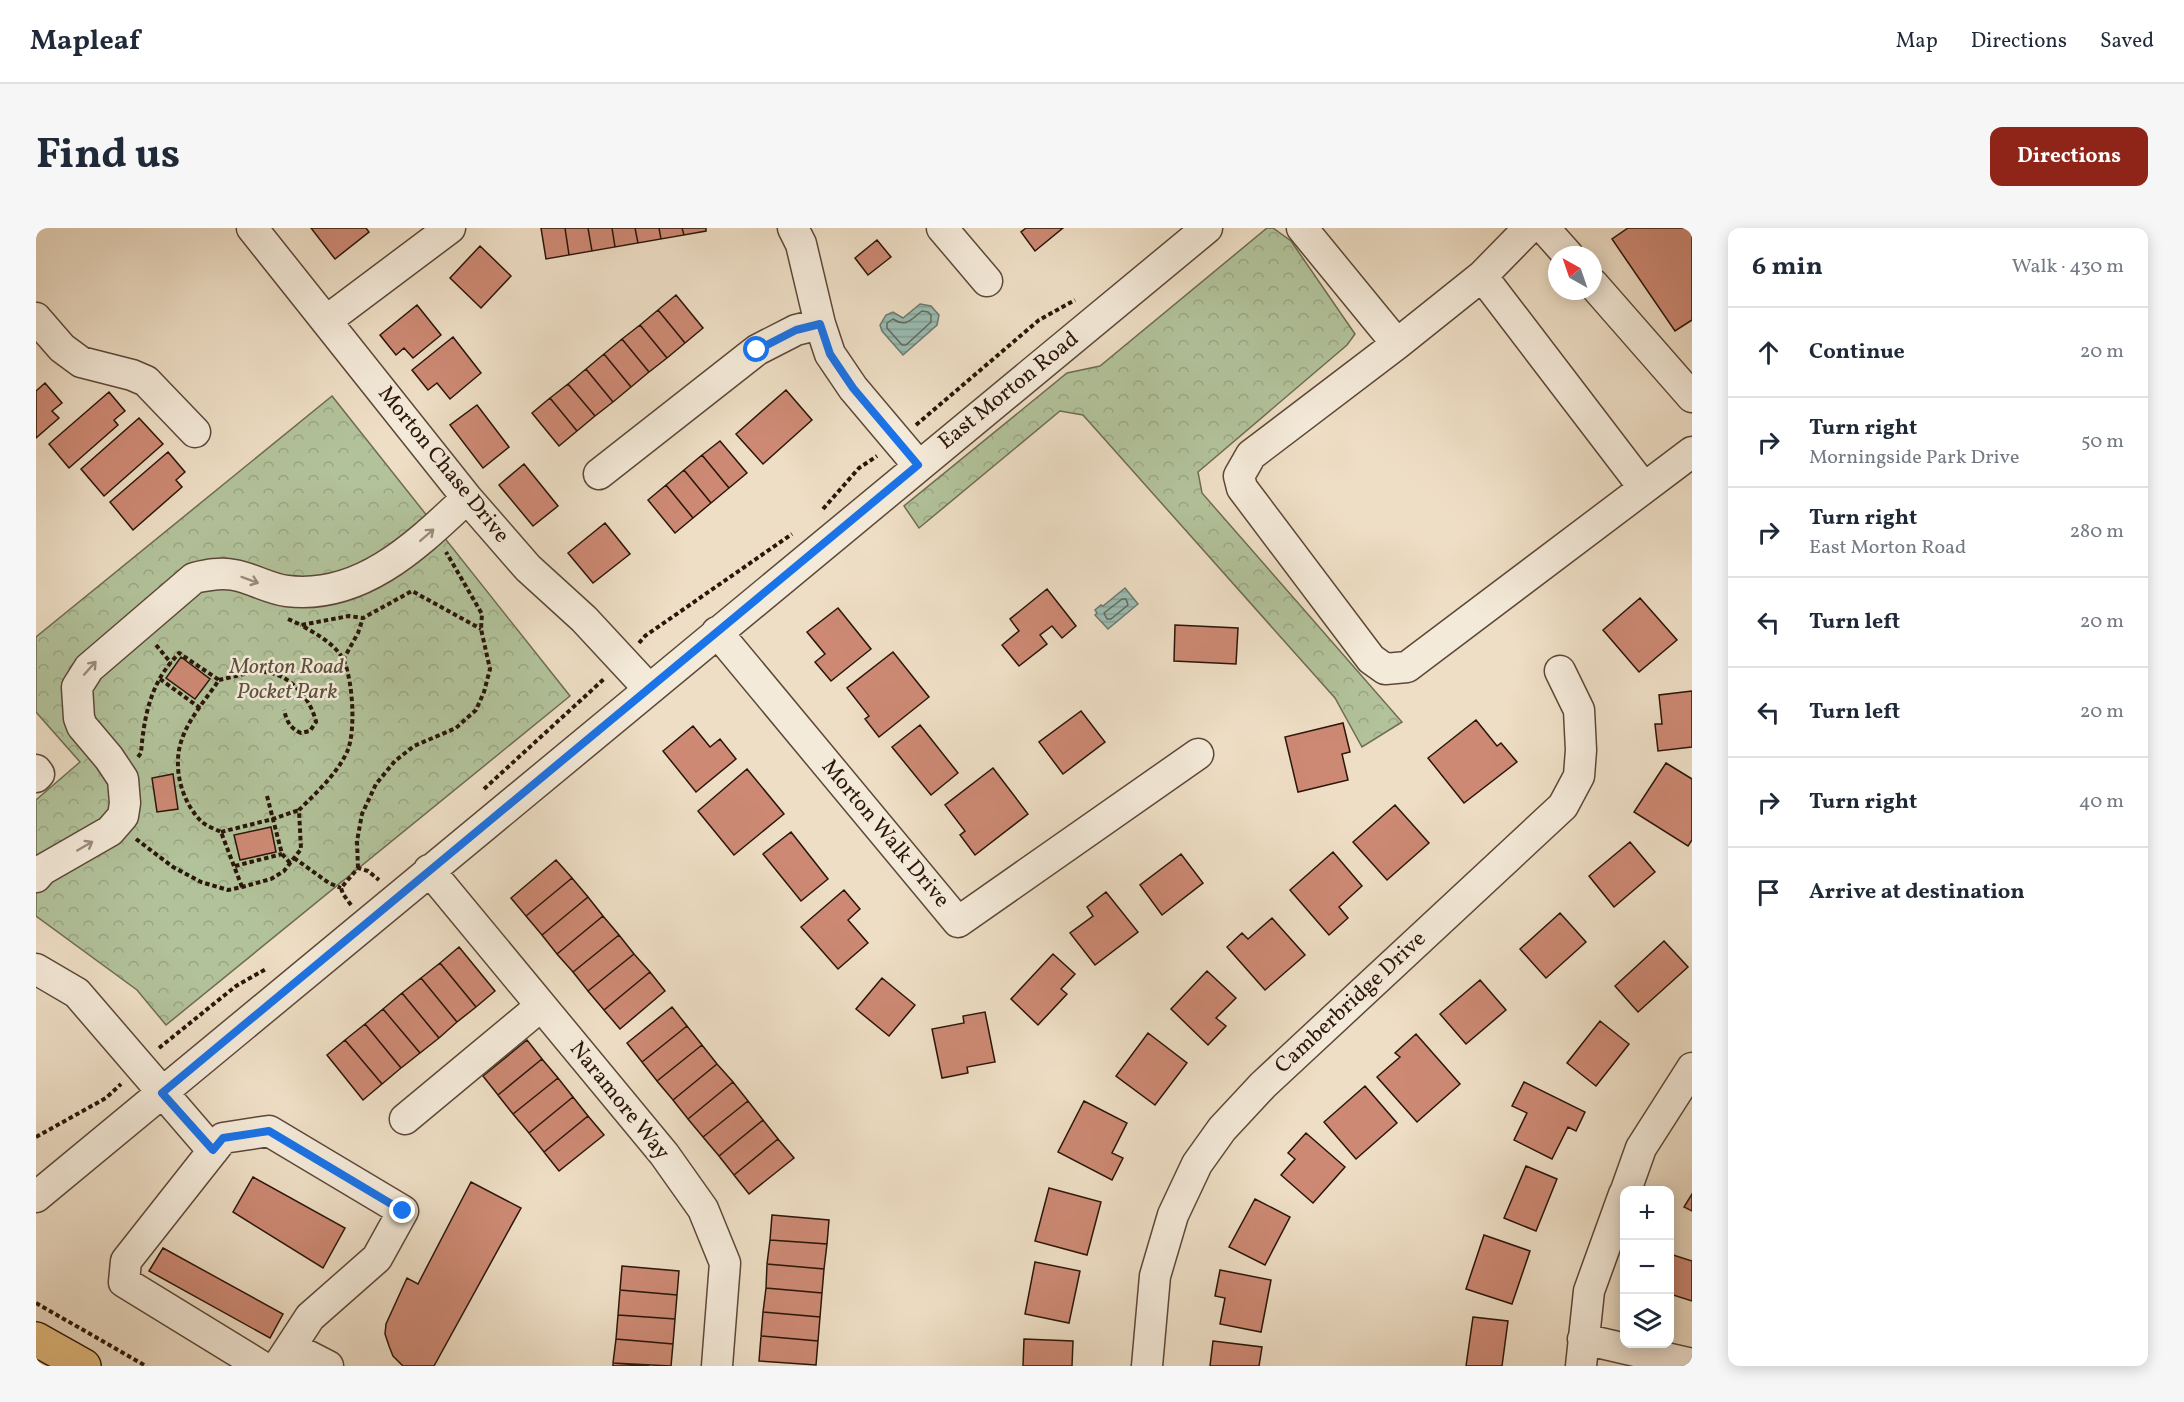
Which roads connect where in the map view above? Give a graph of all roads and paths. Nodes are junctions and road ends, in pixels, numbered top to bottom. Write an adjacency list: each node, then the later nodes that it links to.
1 (252, 228): 15 (street, Morton Chase Drive)
2 (450, 228): 15 (street)
3 (942, 228): 11 (street)
4 (1207, 228): 22 (street, East Morton Road)
5 (1302, 228): 17 (street)
6 (1529, 228): 10 (street)
7 (1544, 228): 9 (street)
8 (805, 233): 16 (street)
9 (1560, 246)
10 (1482, 276): 17 (street); 24 (street)
11 (987, 281)
12 (1602, 294): 18 (street)
13 (1084, 295): 20 (path)
14 (36, 318): 19 (street)
15 (326, 321): 25 (street, Morton Chase Drive)
16 (820, 324): 20 (street); 23 (street)
17 (1397, 344): 24 (street)
18 (1692, 397)
19 (195, 432)
20 (898, 441): 22 (street); 26 (path)
21 (1692, 452): 24 (street)
22 (918, 465): 33 (street, East Morton Road)
23 (599, 474)
24 (1644, 488)
25 (467, 498): 27 (street); 36 (street, Morton Chase Drive)
26 (822, 510)
27 (440, 524): 32 (path); 61 (street, one-way to 27)
28 (795, 532): 36 (path)
29 (281, 615): 31 (path)
30 (363, 618): 31 (path); 32 (path); 35 (path)
31 (301, 625): 35 (path)
32 (481, 629): 58 (path)
33 (717, 632): 41 (street, East Morton Road); 44 (street, Morton Walk Drive)
34 (151, 639): 37 (path)
35 (344, 660): 50 (path)
36 (623, 662): 41 (street, Morton Chase Drive); 48 (path)
37 (171, 663): 39 (path); 40 (path)
38 (1560, 671): 89 (street, Camberbridge Drive)
39 (160, 679): 42 (path); 45 (path)
40 (219, 680): 42 (path); 43 (path)
41 (649, 688): 59 (street, East Morton Road)
42 (200, 708): 52 (path)
43 (284, 711)
44 (1198, 754)
45 (136, 759)
46 (36, 770): 47 (street)
47 (36, 777)
48 (478, 794)
49 (267, 796): 51 (path)
50 (299, 810): 51 (path); 55 (path)
51 (273, 819): 52 (path); 54 (path)
52 (221, 832): 57 (path)
53 (129, 833): 64 (path)
54 (282, 854): 56 (path); 57 (path)
55 (294, 858): 56 (path); 65 (path)
56 (290, 863): 64 (path)
57 (235, 866): 64 (path)
58 (358, 868): 62 (path); 65 (path)
59 (429, 870): 69 (street, Naramore Way); 72 (street, East Morton Road)
60 (388, 873): 62 (path)
61 (36, 877)
62 (380, 880): 63 (path)
63 (373, 887)
64 (242, 888)
65 (341, 888): 66 (path)
66 (358, 899)
67 (272, 966): 70 (path)
68 (36, 969): 70 (street)
69 (541, 1006): 73 (street); 88 (street, Naramore Way)
70 (139, 1065): 72 (street); 74 (path)
71 (1692, 1068): 76 (street)
72 (162, 1093): 75 (street); 77 (street, East Morton Road)
73 (405, 1119)
74 (36, 1137)
75 (213, 1150): 82 (street); 86 (street)
76 (1627, 1186)
77 (36, 1197)
78 (1620, 1206): 81 (street)
79 (36, 1303): 85 (path)
80 (36, 1339): 84 (highway)
81 (1582, 1353): 83 (street)
82 (285, 1357): 87 (street)
83 (1692, 1364)
84 (84, 1366)
85 (146, 1366)
86 (261, 1366)
87 (328, 1366)
88 (717, 1366)
89 (1147, 1366)

